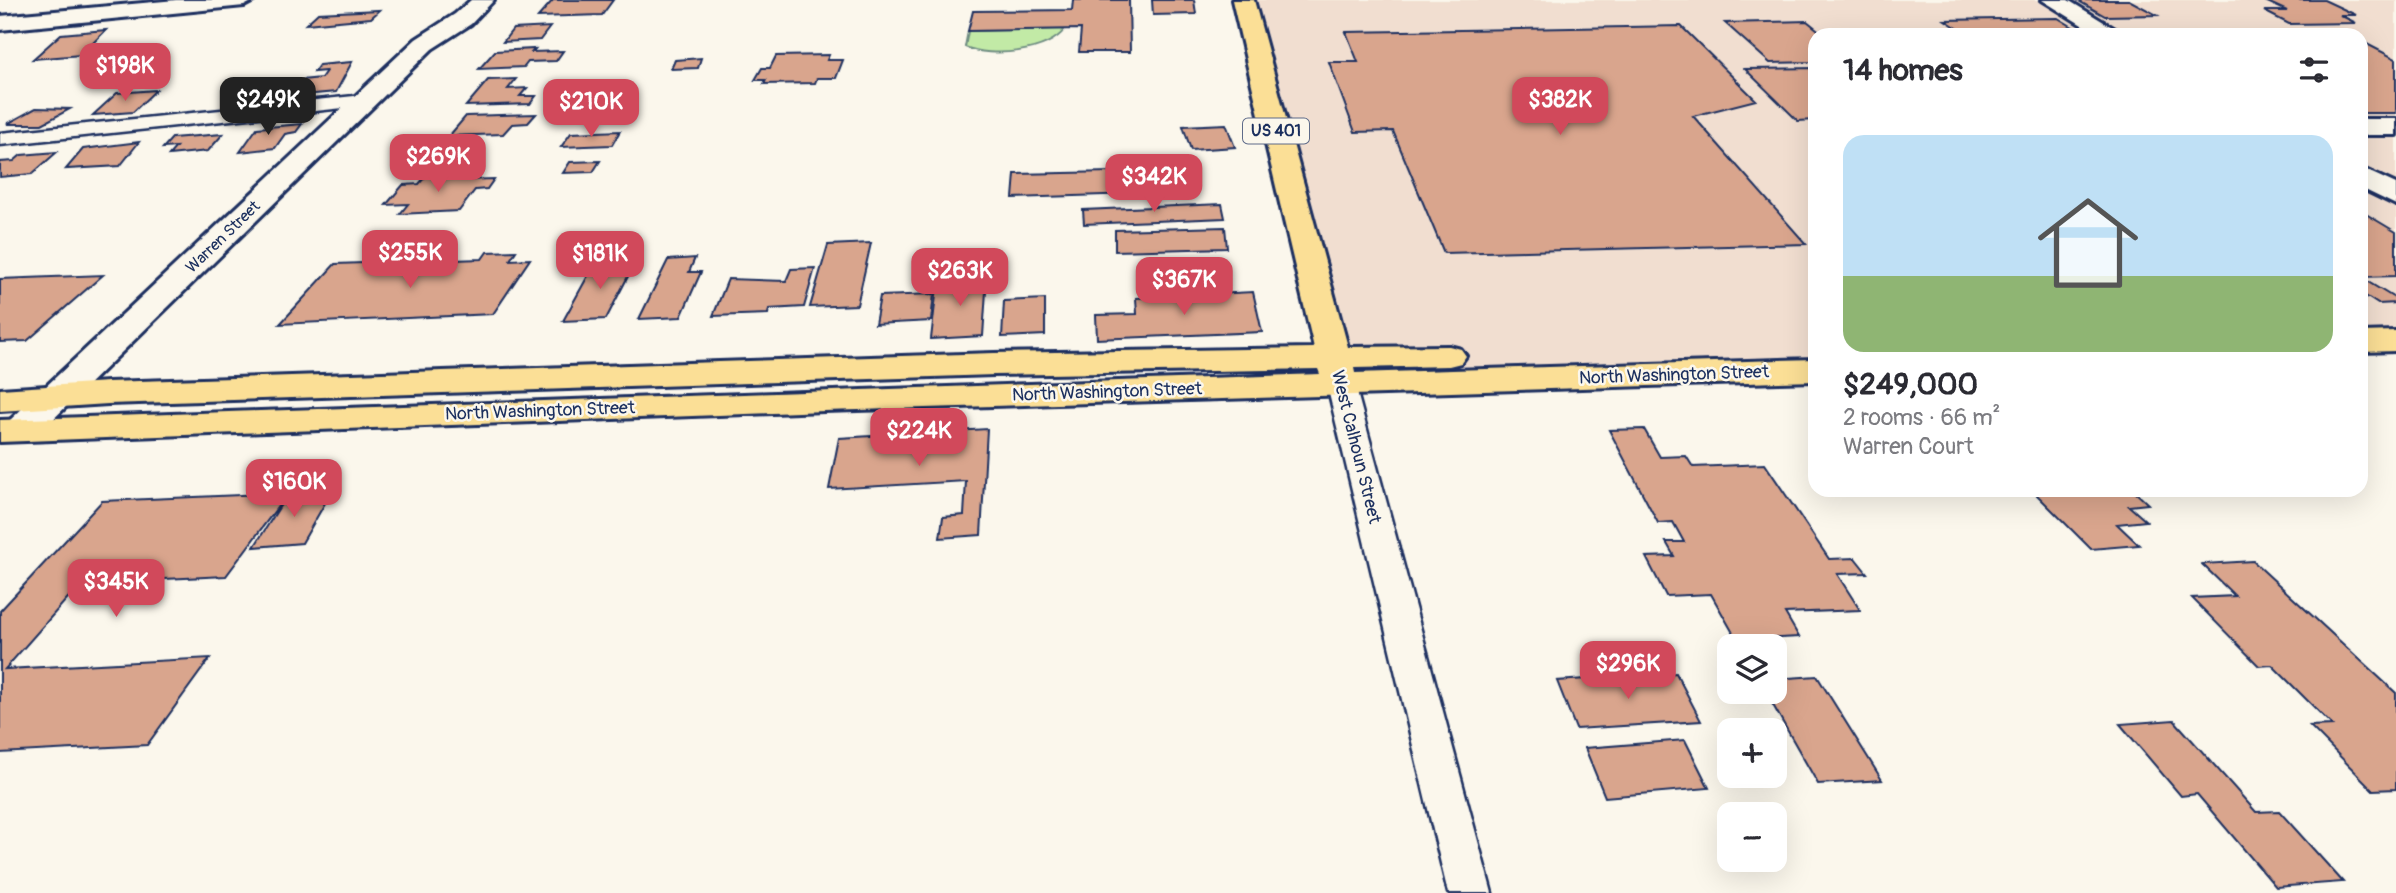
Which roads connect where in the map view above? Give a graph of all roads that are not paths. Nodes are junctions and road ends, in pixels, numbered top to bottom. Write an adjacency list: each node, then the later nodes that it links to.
1 (244, 0): 5 (street)
2 (483, 0): 7 (street, Warren Street)
3 (1243, 0): 17 (main road, West Calhoun Street / US 401)
4 (2053, 0): 6 (street)
5 (0, 23)
6 (2102, 28)
7 (365, 101): 10 (street); 18 (street, Warren Street)
8 (2368, 127): 9 (street)
9 (2396, 127)
10 (0, 139)
11 (2368, 180): 12 (street)
12 (2396, 196)
13 (2396, 341): 14 (main road)
14 (2368, 342)
15 (1808, 346): 17 (main road, North Washington Street)
16 (1808, 370): 17 (main road, North Washington Street)
17 (1337, 371): 18 (main road, North Washington Street); 19 (main road, North Washington Street); 20 (street, West Calhoun Street)
18 (58, 396): 19 (main road, North Washington Street)
19 (7, 420)
20 (1470, 893)

